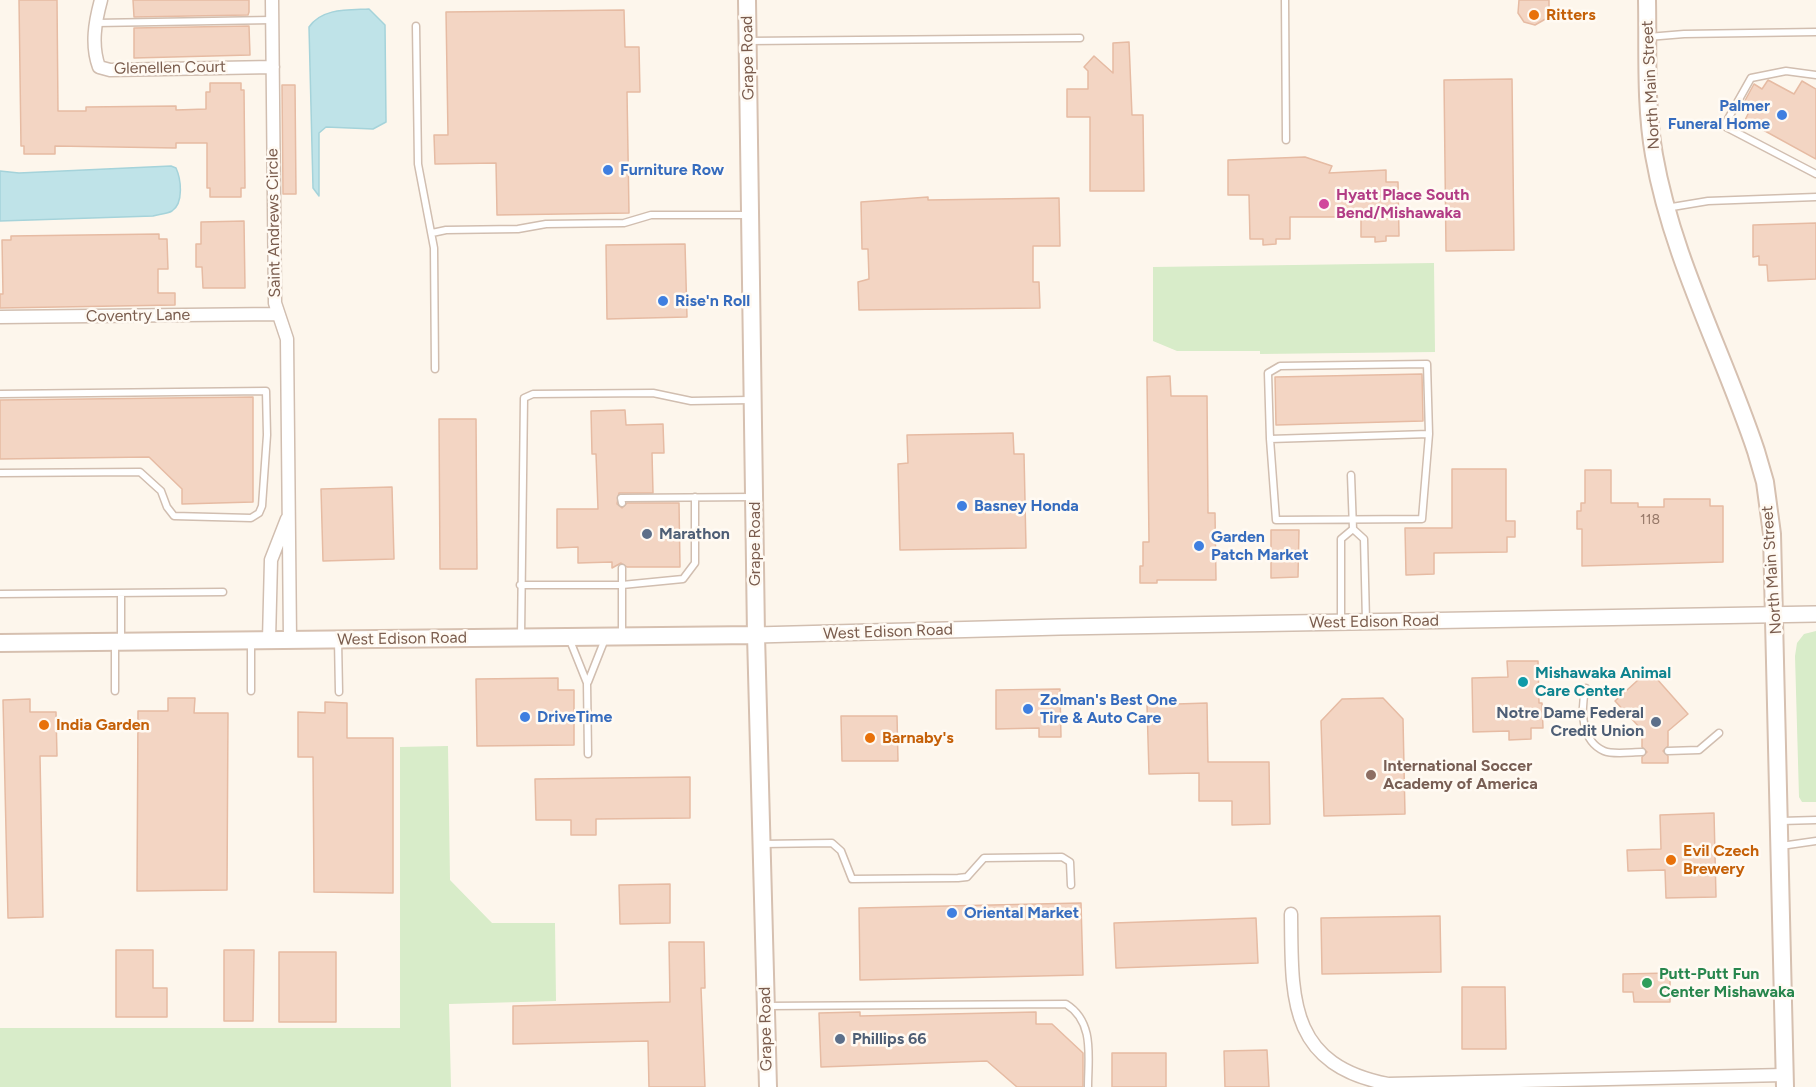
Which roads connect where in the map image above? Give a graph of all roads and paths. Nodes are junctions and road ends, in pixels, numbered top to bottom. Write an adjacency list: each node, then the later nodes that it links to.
1 (100, 0): 7 (street, Glenellen Court)
2 (272, 0): 6 (street, Saint Andrews Circle)
3 (747, 0): 12 (main road, Grape Road)
4 (1285, 0): 15 (lane)
5 (1647, 0): 10 (main road, North Main Street)
6 (272, 20): 7 (lane); 13 (street, Saint Andrews Circle)
7 (95, 23): 13 (street, Glenellen Court)
8 (416, 26): 20 (lane)
9 (1816, 32): 10 (lane)
10 (1647, 37): 18 (main road, North Main Street)
11 (1080, 38): 12 (lane)
12 (747, 41): 19 (main road, Grape Road)
13 (273, 67): 21 (street, Saint Andrews Circle)
14 (1816, 75): 16 (lane)
15 (1286, 140)
16 (1816, 174)
17 (1816, 197): 18 (lane)
18 (1666, 208): 43 (main road, North Main Street)
19 (750, 215): 20 (lane); 25 (main road, Grape Road)
20 (432, 233): 23 (lane)
21 (277, 314): 22 (street, Coventry Lane); 33 (street, Saint Andrews Circle)
22 (0, 317)
23 (435, 369)
24 (0, 394): 28 (lane)
25 (754, 400): 31 (main road, Grape Road); 37 (lane)
26 (1429, 434): 27 (lane); 27 (lane); 34 (lane)
27 (1270, 439): 34 (lane)
28 (0, 473)
29 (1351, 475): 34 (lane)
30 (695, 497): 31 (lane); 32 (lane); 38 (lane)
31 (755, 497): 46 (main road, Grape Road)
32 (621, 503)
33 (289, 515): 50 (street, Saint Andrews Circle); 51 (street, Saint Andrews Circle)
34 (1353, 519): 35 (lane)
35 (1353, 529): 44 (lane); 45 (lane)
36 (622, 568): 38 (lane)
37 (520, 585): 38 (lane); 49 (lane)
38 (622, 585): 48 (lane)
39 (121, 592): 40 (lane); 41 (lane); 54 (lane)
40 (223, 592)
41 (0, 594)
42 (1816, 614): 43 (street, West Edison Road)
43 (1776, 615): 45 (street, West Edison Road); 66 (main road, North Main Street)
44 (1341, 622): 45 (street, West Edison Road); 46 (street, West Edison Road)
45 (1366, 622)
46 (756, 635): 48 (main road, West Edison Road); 68 (main road, Grape Road)
47 (569, 637): 48 (main road, West Edison Road); 49 (main road, West Edison Road); 56 (lane)
48 (614, 637): 56 (lane)
49 (520, 638): 52 (main road, West Edison Road)
50 (269, 640): 51 (main road, West Edison Road); 53 (main road, West Edison Road)
51 (290, 640): 52 (main road, West Edison Road)
52 (338, 640): 60 (lane)
53 (251, 641): 54 (main road, West Edison Road); 59 (lane)
54 (118, 642): 55 (main road, West Edison Road); 58 (lane)
55 (0, 643)
56 (587, 683): 64 (lane)
57 (1586, 688): 63 (lane)
58 (115, 691)
59 (251, 691)
60 (339, 692)
61 (1719, 733): 62 (lane)
62 (1668, 751)
63 (1642, 752)
64 (588, 754)
65 (1816, 820): 66 (lane)
66 (1780, 821): 69 (main road, North Main Street)
67 (1816, 841): 69 (lane)
68 (761, 844): 70 (lane); 72 (main road, Grape Road)
69 (1780, 846): 73 (main road, North Main Street)
70 (1071, 885)
71 (1291, 914): 73 (street)
72 (765, 1006): 74 (main road, Grape Road); 75 (lane)
73 (1785, 1081)
74 (768, 1087)
75 (1088, 1087)

